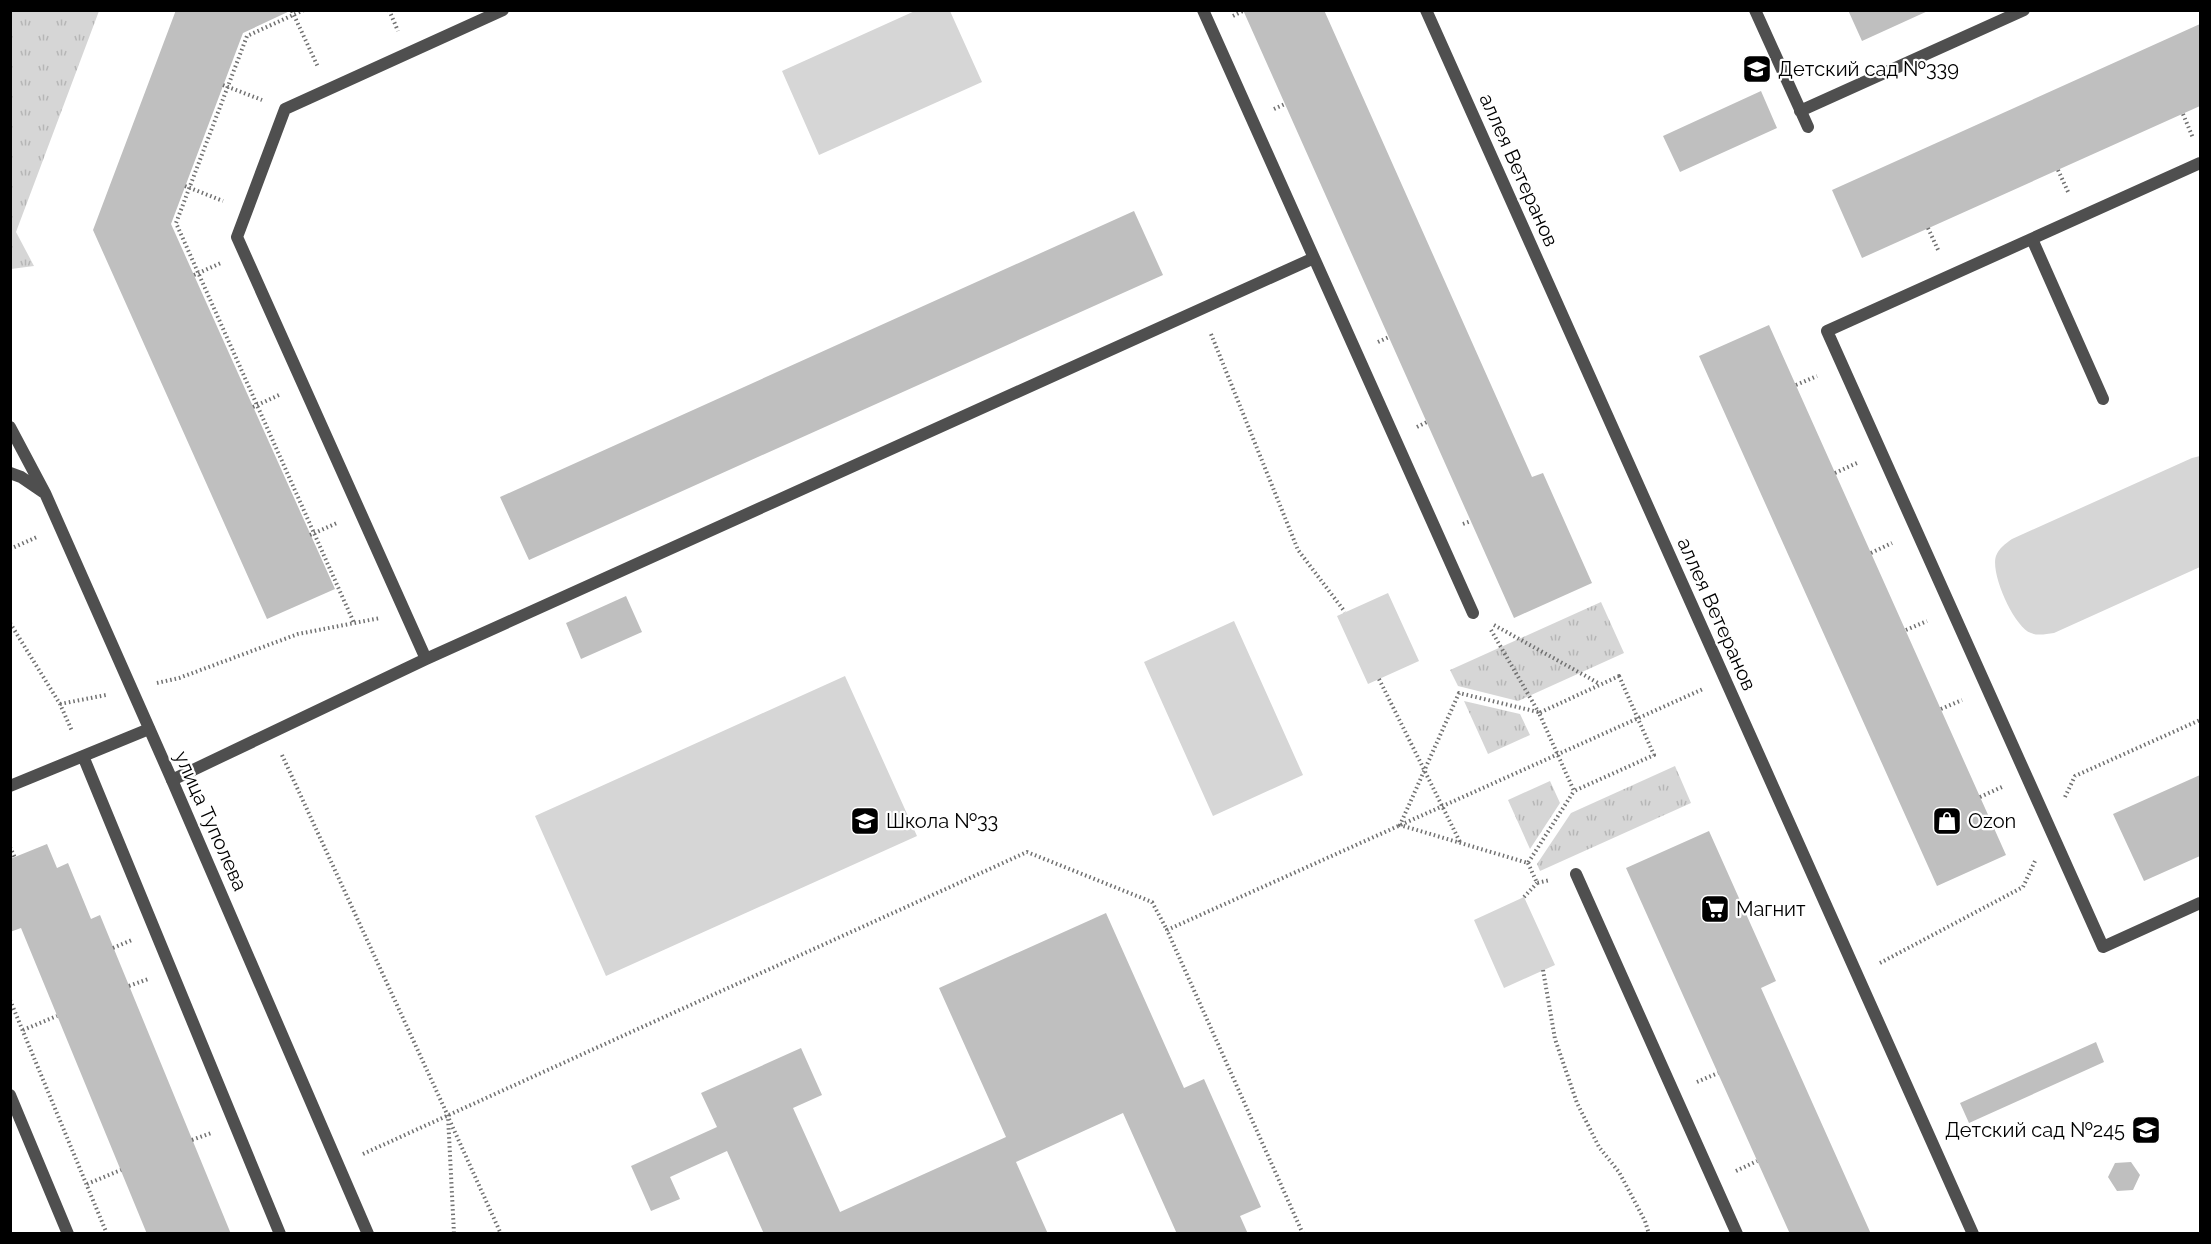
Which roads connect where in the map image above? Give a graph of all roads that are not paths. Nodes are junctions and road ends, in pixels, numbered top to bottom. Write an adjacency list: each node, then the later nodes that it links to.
1 (503, 10): 16 (street)
2 (1203, 10): 10 (street)
3 (1426, 10): 28 (street, аллея Ветеранов)
4 (1755, 10): 6 (street)
5 (2024, 10): 6 (street)
6 (1800, 111): 7 (street)
7 (1808, 127)
8 (2200, 163): 9 (street)
9 (2032, 239): 11 (street); 22 (street)
10 (1314, 258): 15 (street); 16 (street)
11 (2103, 399)
12 (10, 427): 14 (street, улица Туполева)
13 (10, 473): 14 (street)
14 (45, 493): 17 (street, улица Туполева)
15 (1473, 613)
16 (426, 659): 19 (street)
17 (149, 729): 18 (street); 19 (street, улица Туполева)
18 (83, 756): 20 (street); 25 (street)
19 (172, 780): 26 (street, улица Туполева)
20 (10, 786)
21 (1576, 874): 27 (street)
22 (2200, 903)
23 (10, 1095): 24 (street)
24 (68, 1233)
25 (280, 1233)
26 (368, 1233)
27 (1737, 1233)
28 (1973, 1233)

